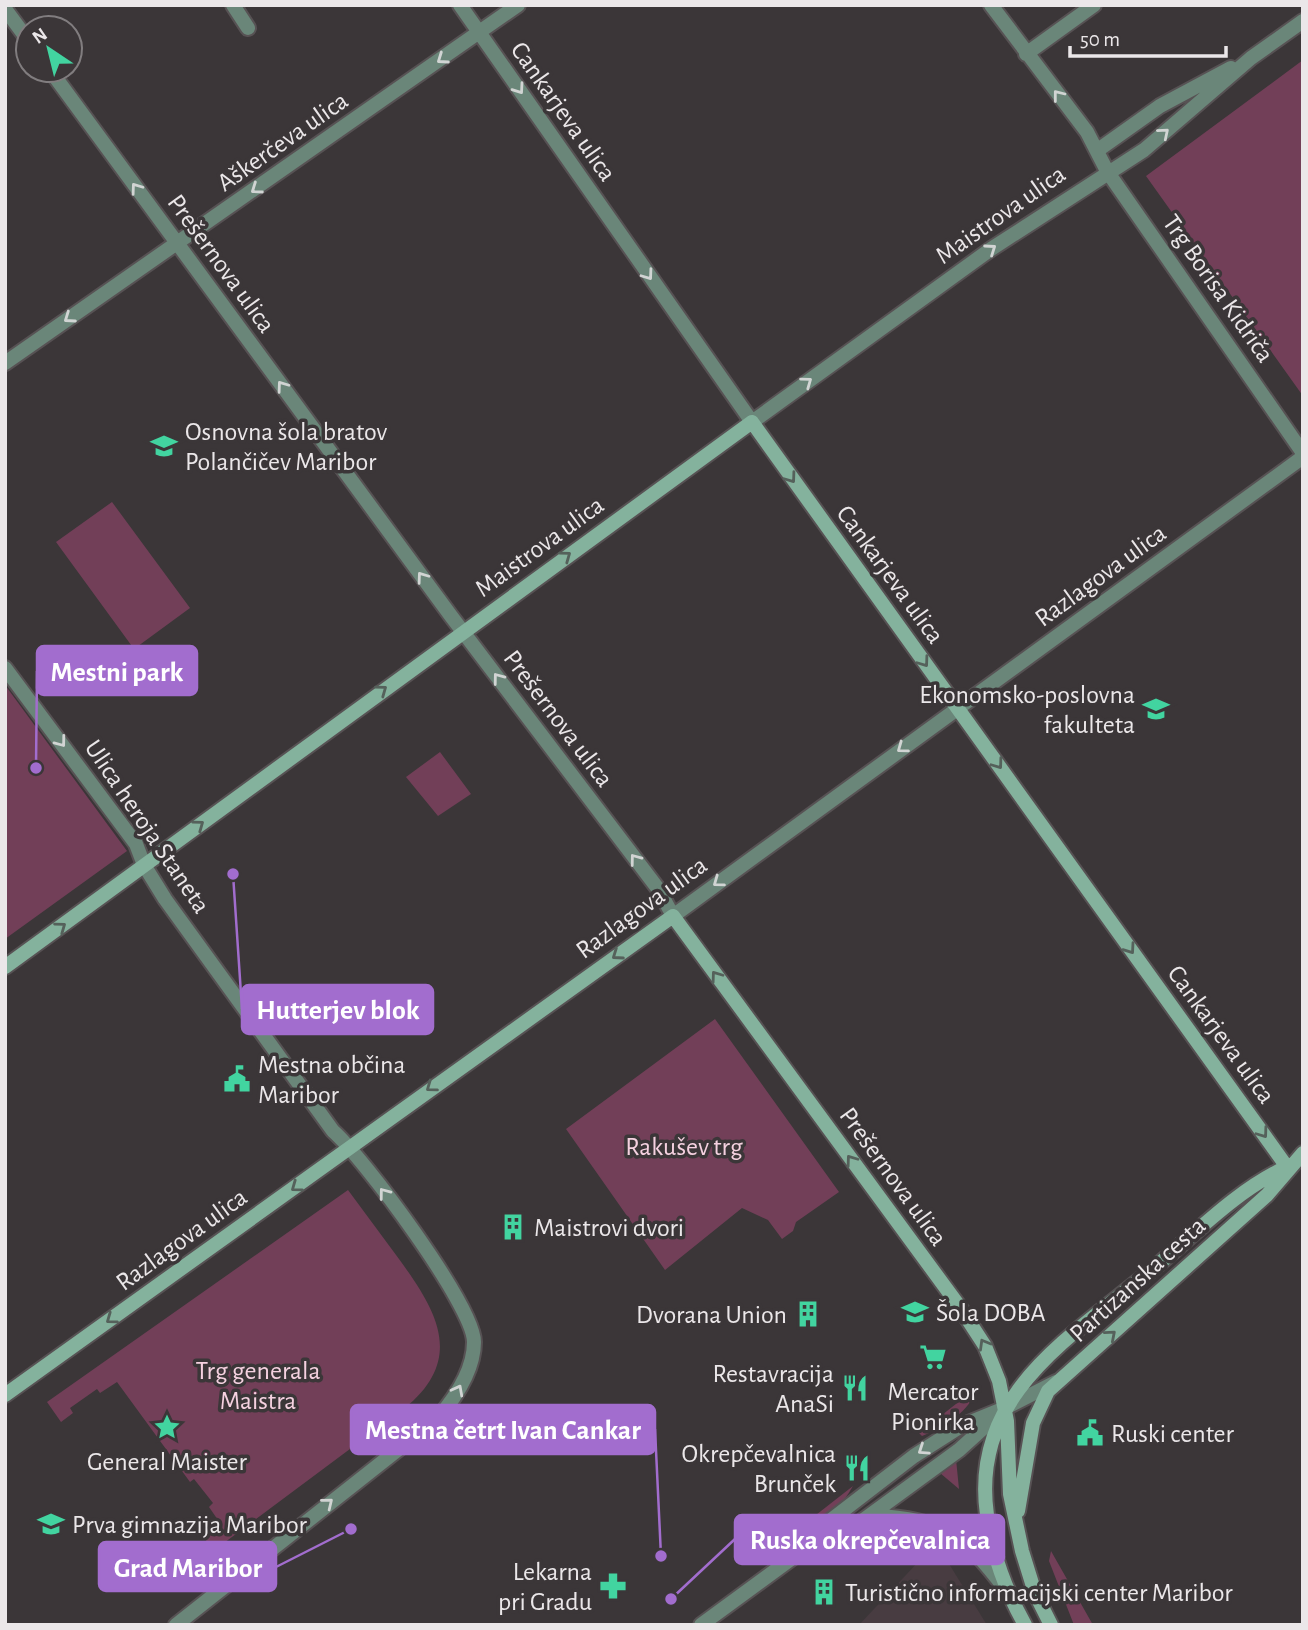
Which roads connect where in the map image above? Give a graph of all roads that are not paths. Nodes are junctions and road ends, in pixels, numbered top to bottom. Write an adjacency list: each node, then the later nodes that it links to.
1 (233, 5): 7 (street)
2 (460, 5): 8 (street, Cankarjeva ulica)
3 (518, 5): 8 (street, Aškerčeva ulica)
4 (991, 5): 9 (street, Trg Borisa Kidriča)
5 (1094, 5): 9 (street)
6 (1303, 21): 10 (street)
7 (248, 28)
8 (480, 33): 14 (street, Aškerčeva ulica, one-way to 14); 16 (street, Cankarjeva ulica, one-way to 16)
9 (1026, 54): 12 (street, Trg Borisa Kidriča, one-way to 9)
10 (1251, 58): 12 (street); 13 (street, Maistrova ulica, one-way to 10)
11 (60, 84): 14 (street, Prešernova ulica, one-way to 11)
12 (1098, 150): 13 (street, Trg Borisa Kidriča)
13 (1107, 171): 16 (street, Maistrova ulica, one-way to 13); 17 (street, Trg Borisa Kidriča)
14 (176, 243): 15 (street, Aškerčeva ulica, one-way to 15); 18 (street, Prešernova ulica, one-way to 14)
15 (5, 363)
16 (752, 422): 18 (street, Maistrova ulica, one-way to 16); 20 (street, Cankarjeva ulica, one-way to 20)
17 (1303, 455): 20 (street, Razlagova ulica)
18 (463, 632): 21 (street, Maistrova ulica, one-way to 18); 22 (street, Prešernova ulica, one-way to 18)
19 (5, 668): 21 (street, Ulica heroja Staneta, one-way to 21)
20 (958, 709): 22 (street, Razlagova ulica, one-way to 22); 26 (street, Cankarjeva ulica, one-way to 26)
21 (144, 866): 23 (street, Maistrova ulica, one-way to 21); 24 (street, Ulica heroja Staneta)
22 (673, 916): 24 (street, Razlagova ulica, one-way to 24); 29 (street, Prešernova ulica, one-way to 22)
23 (5, 967)
24 (350, 1146): 28 (street, Razlagova ulica, one-way to 28); 34 (street, one-way to 24)
25 (1303, 1153): 26 (street, Partizanska cesta)
26 (1287, 1167): 27 (street, Partizanska cesta, one-way to 26); 29 (street, Partizanska cesta)
27 (1060, 1380): 29 (street, Partizanska cesta); 31 (street)
28 (7, 1391)
29 (1005, 1408): 30 (street, Partizanska cesta); 31 (street, Prešernova ulica); 32 (street, Partizanska cesta, one-way to 32); 33 (street)
30 (871, 1515): 32 (street, Partizanska cesta); 33 (street)
31 (1018, 1523): 37 (street)
32 (794, 1556): 35 (street, Partizanska cesta)
33 (1007, 1592): 36 (street)
34 (178, 1623)
35 (701, 1625)
36 (1025, 1625)
37 (1051, 1625)

